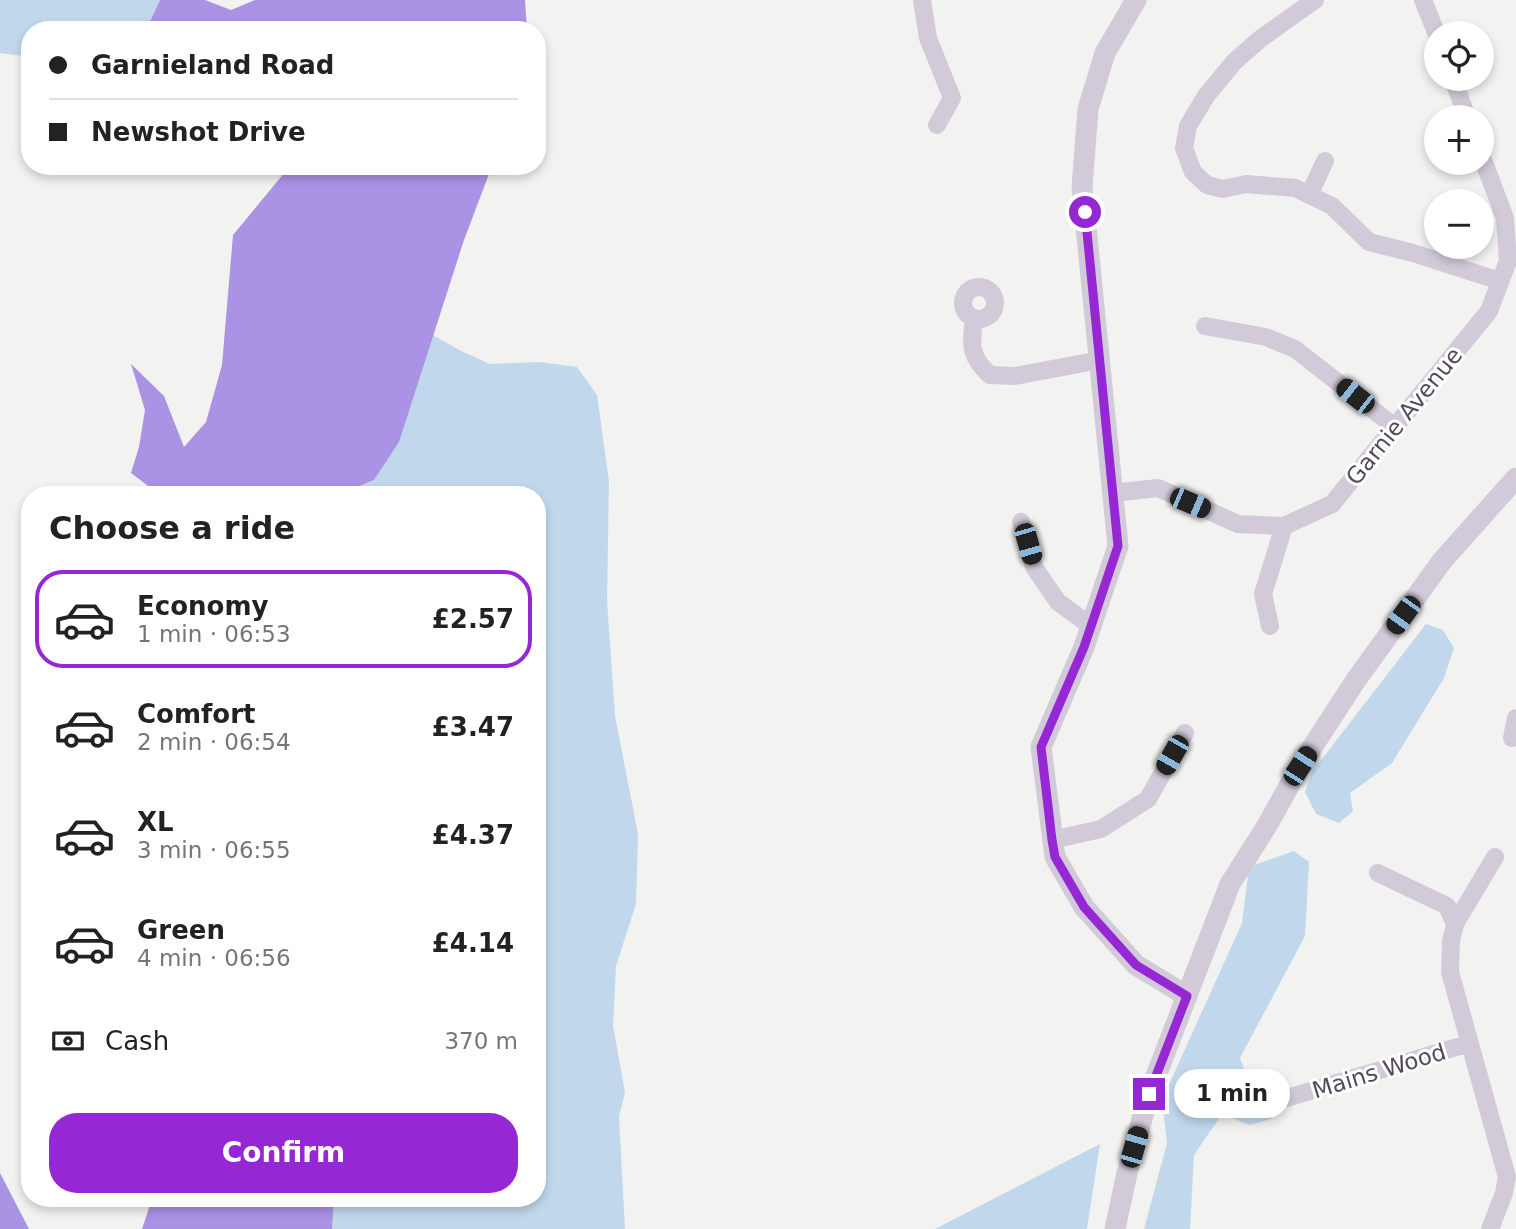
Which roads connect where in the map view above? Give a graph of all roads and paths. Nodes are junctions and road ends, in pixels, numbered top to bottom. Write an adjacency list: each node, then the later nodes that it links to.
1 (922, 0): 6 (street)
2 (1136, 0): 13 (street)
3 (1315, 0): 9 (street)
4 (1423, 0): 5 (street)
5 (1431, 21)
6 (937, 125)
7 (1325, 161): 9 (street)
8 (1489, 175): 10 (street, Garnie Avenue)
9 (1309, 195): 10 (street)
10 (1500, 281): 14 (street, Garnie Avenue)
11 (974, 319): 13 (street)
12 (1205, 326): 14 (street)
13 (1100, 360): 16 (street)
14 (1395, 427): 18 (street, Garnie Avenue)
15 (1516, 478): 28 (street)
16 (1112, 493): 18 (street, Garnie Avenue); 19 (street)
17 (1021, 522): 19 (street)
18 (1284, 526): 20 (street)
19 (1091, 626): 24 (street)
20 (1270, 626)
21 (1516, 718): 23 (street)
22 (1185, 733): 24 (street)
23 (1512, 738)
24 (1052, 840): 28 (street)
25 (1495, 857): 27 (street)
26 (1378, 873): 27 (street)
27 (1455, 924): 29 (street, Mains Wood)
28 (1187, 996): 31 (street)
29 (1470, 1043): 30 (street, Mains Wood); 32 (street, Mains Wood)
30 (1287, 1098)
31 (1115, 1229)
32 (1490, 1229)

